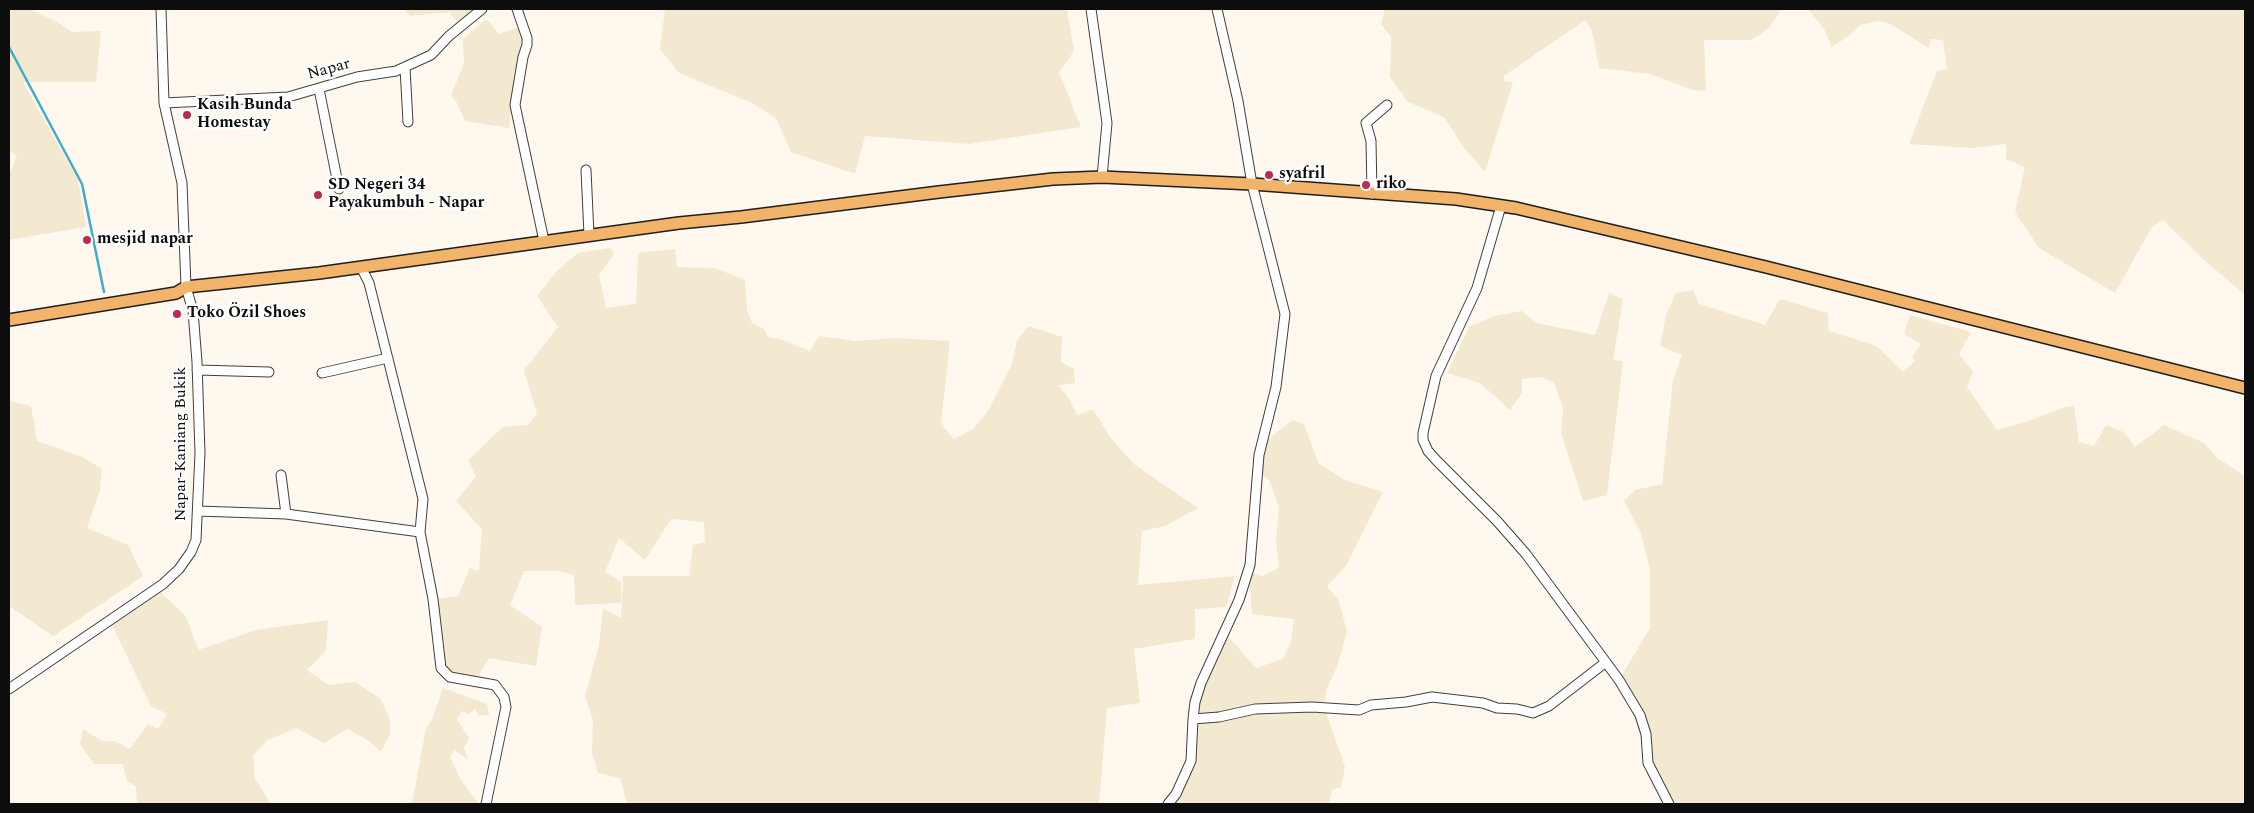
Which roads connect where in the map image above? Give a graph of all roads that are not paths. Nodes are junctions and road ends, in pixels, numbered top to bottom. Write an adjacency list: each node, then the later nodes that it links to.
1 (161, 9): 8 (street)
2 (482, 9): 6 (street, Napar)
3 (517, 9): 18 (street)
4 (1091, 9): 12 (street)
5 (1217, 9): 13 (street)
6 (405, 68): 7 (street, Napar); 10 (street)
7 (319, 89): 8 (street, Napar); 14 (street)
8 (164, 103): 20 (street)
9 (1387, 105): 15 (street)
10 (408, 122)
11 (586, 170): 17 (street)
12 (1102, 177): 13 (main road); 17 (main road)
13 (1252, 184): 15 (main road); 33 (street)
14 (339, 189)
15 (1372, 194): 16 (main road)
16 (1501, 206): 26 (main road); 31 (street)
17 (589, 235): 18 (main road)
18 (544, 241): 19 (main road)
19 (361, 267): 20 (main road); 22 (street)
20 (186, 287): 21 (main road); 23 (street, Napar-Kaniang Bukik)
21 (9, 320)
22 (388, 358): 25 (street); 30 (street)
23 (197, 370): 24 (street); 28 (street, Napar-Kaniang Bukik)
24 (269, 372)
25 (322, 372)
26 (2245, 388)
27 (281, 475): 29 (street)
28 (198, 511): 29 (street); 32 (street, Napar-Kaniang Bukik)
29 (286, 514): 30 (street)
30 (420, 532): 34 (street)
31 (1606, 662): 33 (street); 36 (street)
32 (9, 689)
33 (1193, 718): 35 (street)
34 (486, 804)
35 (1168, 804)
36 (1669, 804)

